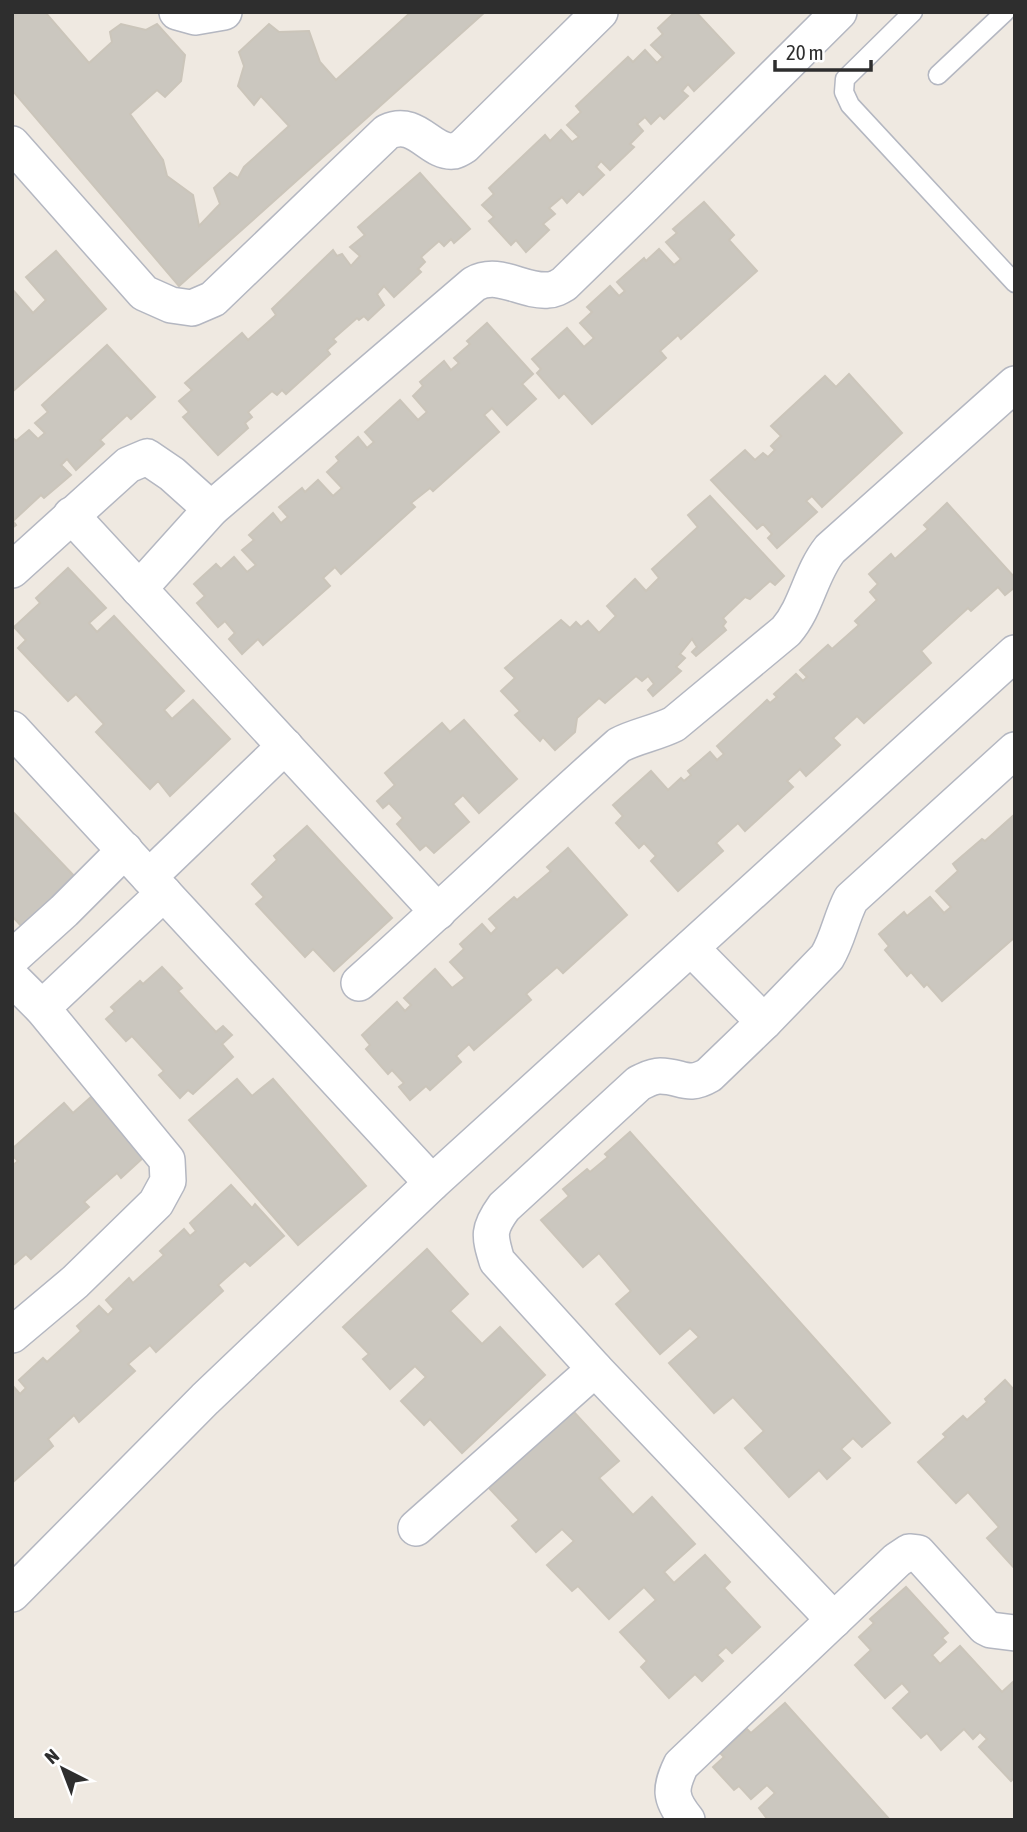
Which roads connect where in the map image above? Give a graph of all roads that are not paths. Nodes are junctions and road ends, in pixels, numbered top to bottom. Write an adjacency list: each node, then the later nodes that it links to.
1 (177, 12): 2 (street)
2 (224, 12)
3 (600, 12): 8 (street)
4 (839, 12): 11 (street)
5 (913, 12): 9 (lane)
6 (1005, 12): 7 (lane)
7 (938, 75)
8 (12, 144)
9 (1015, 283)
10 (1015, 384): 21 (street)
11 (211, 509): 12 (street); 14 (street)
12 (71, 515): 13 (street); 14 (street)
13 (12, 570)
14 (139, 589): 17 (street)
15 (1015, 653): 22 (street)
16 (12, 729): 19 (street)
17 (285, 746): 20 (street); 21 (street)
18 (1015, 750): 27 (street)
19 (125, 850): 20 (street); 23 (street)
20 (156, 885): 26 (street); 28 (street)
21 (438, 912): 25 (street)
22 (691, 948): 27 (street); 28 (street)
23 (12, 958)
24 (12, 978): 26 (street)
25 (359, 983)
26 (42, 1008): 29 (street)
27 (764, 1022): 30 (street)
28 (432, 1183): 32 (street)
29 (12, 1335)
30 (595, 1369): 31 (street); 33 (street)
31 (416, 1528)
32 (12, 1594)
33 (834, 1620): 34 (street); 35 (street)
34 (1015, 1633)
35 (687, 1820)

